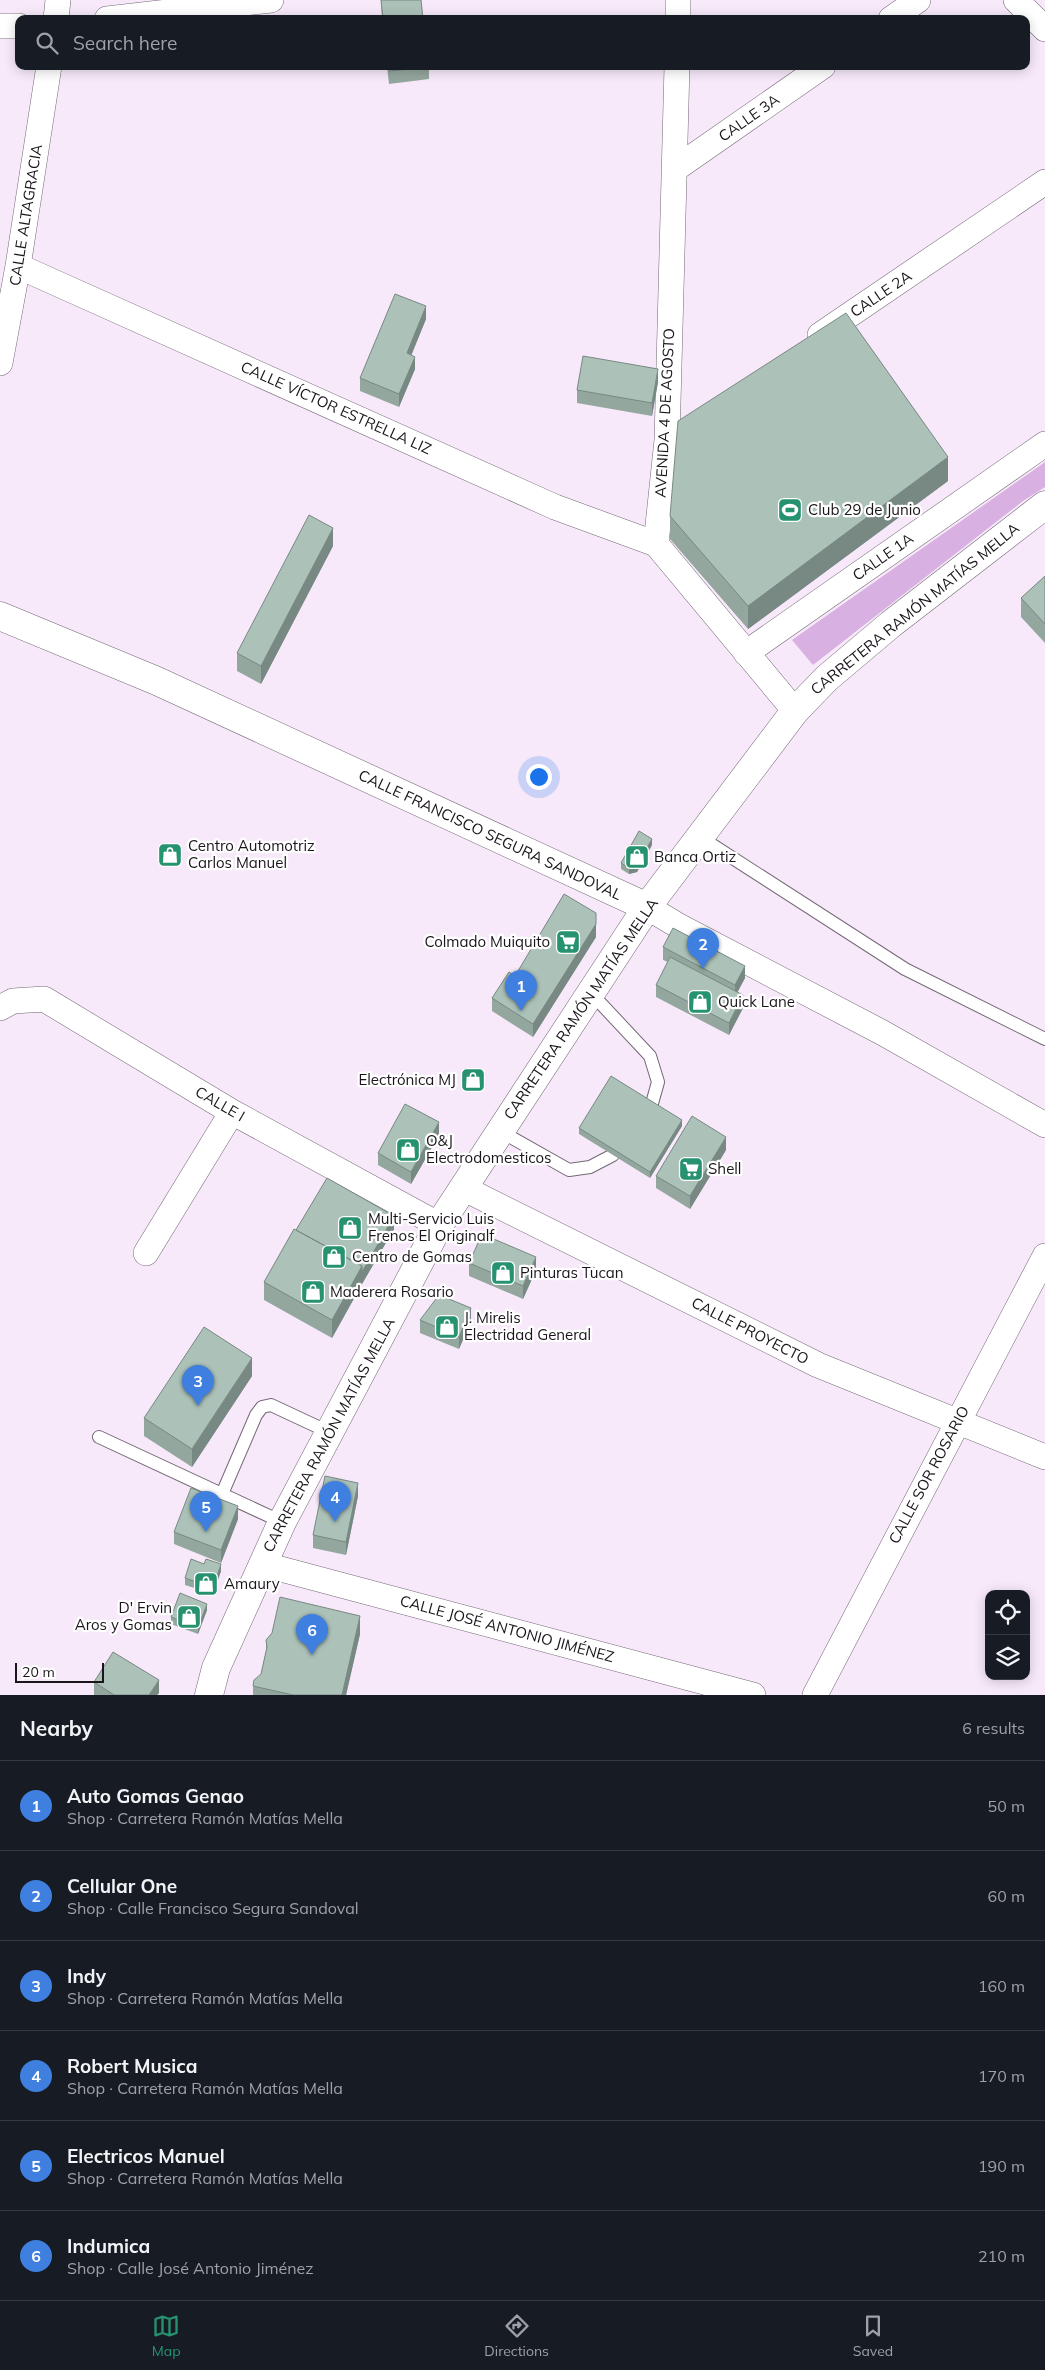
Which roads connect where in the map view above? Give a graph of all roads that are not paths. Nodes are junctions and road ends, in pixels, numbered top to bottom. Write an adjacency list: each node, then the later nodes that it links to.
1 (58, 0): 6 (street)
2 (271, 0): 7 (street)
3 (678, 0): 8 (street)
4 (918, 0): 9 (street)
5 (1016, 0): 12 (street)
6 (56, 15)
7 (141, 15)
8 (678, 15)
9 (897, 15)
10 (0, 26): 11 (street)
11 (15, 26)
12 (1045, 29)
13 (48, 70): 18 (street, CALLE ALTAGRACIA)
14 (677, 70): 16 (street, AVENIDA 4 DE AGOSTO)
15 (817, 70): 16 (street, CALLE 3A)
16 (675, 169): 22 (street, AVENIDA 4 DE AGOSTO)
17 (1045, 182): 19 (street, CALLE 2A)
18 (18, 266): 20 (street, CALLE ALTAGRACIA); 25 (street, CALLE VÍCTOR ESTRELLA LIZ)
19 (798, 350)
20 (0, 363)
21 (692, 423): 22 (street)
22 (667, 440): 25 (street, AVENIDA 4 DE AGOSTO)
23 (1045, 444): 27 (street, CALLE 1A)
24 (1045, 505): 28 (main road, CARRETERA RAMÓN MATÍAS MELLA)
25 (656, 544): 27 (street)
26 (0, 616): 30 (main road, CALLE FRANCISCO SEGURA SANDOVAL)
27 (746, 653): 28 (street)
28 (795, 711): 29 (main road, CARRETERA RAMÓN MATÍAS MELLA)
29 (700, 837): 30 (main road, CARRETERA RAMÓN MATÍAS MELLA); 33 (lane)
30 (647, 907): 31 (main road, CARRETERA RAMÓN MATÍAS MELLA); 36 (street, CALLE FRANCISCO SEGURA SANDOVAL)
31 (591, 993): 34 (lane); 37 (main road, CARRETERA RAMÓN MATÍAS MELLA)
32 (0, 1008): 35 (street, CALLE I)
33 (1045, 1039)
34 (651, 1107)
35 (232, 1112): 40 (street, CALLE I); 41 (street)
36 (1045, 1125)
37 (500, 1131): 38 (lane); 39 (main road, CARRETERA RAMÓN MATÍAS MELLA)
38 (613, 1155)
39 (463, 1188): 40 (main road, CARRETERA RAMÓN MATÍAS MELLA); 43 (street, CALLE PROYECTO)
40 (439, 1225): 44 (main road, CARRETERA RAMÓN MATÍAS MELLA)
41 (146, 1254)
42 (1045, 1256): 43 (street, CALLE SOR ROSARIO)
43 (956, 1423): 46 (street, CALLE PROYECTO); 52 (street, CALLE SOR ROSARIO)
44 (331, 1433): 47 (lane); 48 (main road, CARRETERA RAMÓN MATÍAS MELLA)
45 (100, 1437): 47 (lane)
46 (1045, 1457)
47 (222, 1494): 48 (lane)
48 (282, 1522): 49 (main road, CARRETERA RAMÓN MATÍAS MELLA)
49 (262, 1564): 50 (main road, CARRETERA RAMÓN MATÍAS MELLA); 51 (street, CALLE JOSÉ ANTONIO JIMÉNEZ)
50 (209, 1695)
51 (753, 1695)
52 (815, 1695)

